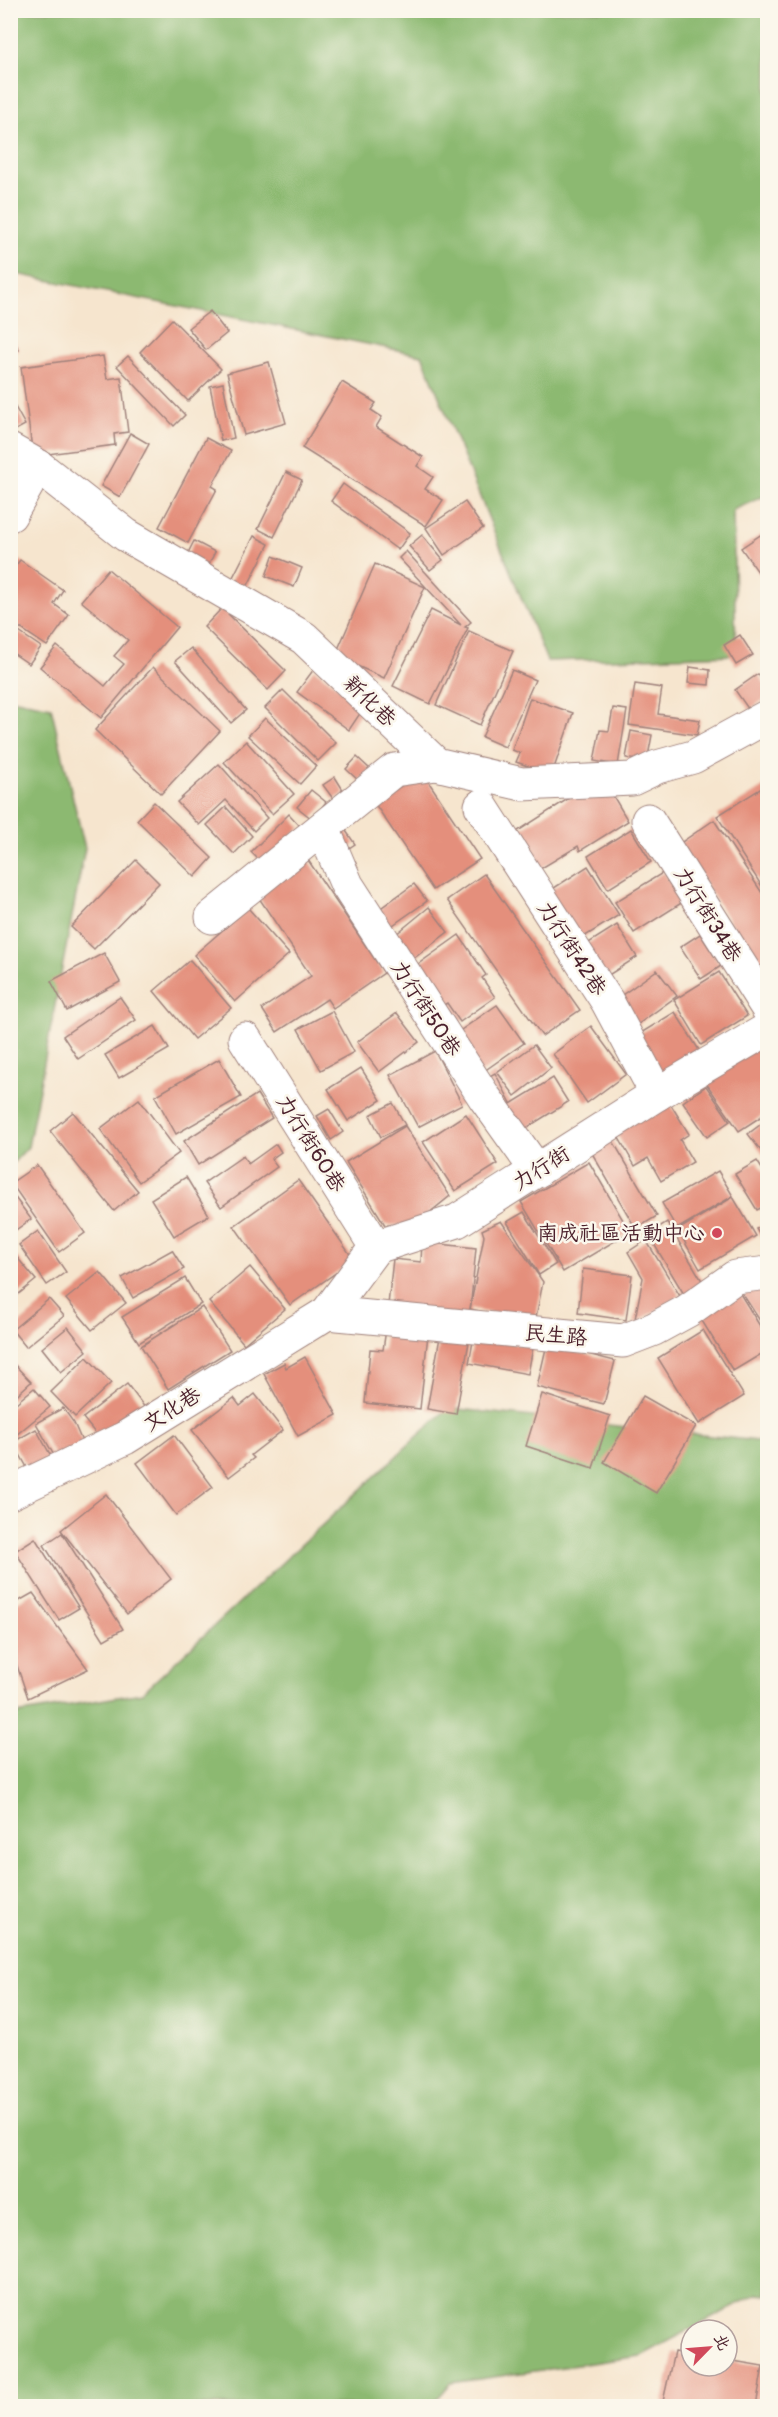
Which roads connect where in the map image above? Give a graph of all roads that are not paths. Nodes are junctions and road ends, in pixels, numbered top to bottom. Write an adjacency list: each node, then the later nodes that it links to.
1 (10, 450): 2 (street, 新化巷)
2 (38, 466): 3 (street); 5 (street, 新化巷)
3 (10, 515)
4 (768, 716): 5 (street)
5 (436, 764): 9 (street)
6 (481, 806): 13 (street, 力行街42巷)
7 (648, 820): 10 (street, 力行街34巷)
8 (327, 838): 14 (street, 力行街50巷)
9 (212, 917)
10 (768, 1009)
11 (768, 1029): 13 (street, 力行街)
12 (246, 1039): 15 (street, 力行街60巷)
13 (657, 1094): 14 (street, 力行街)
14 (537, 1171): 15 (street, 力行街)
15 (376, 1247): 17 (street)
16 (768, 1274): 17 (street, 民生路)
17 (327, 1313): 18 (street, 文化巷)
18 (10, 1493)

